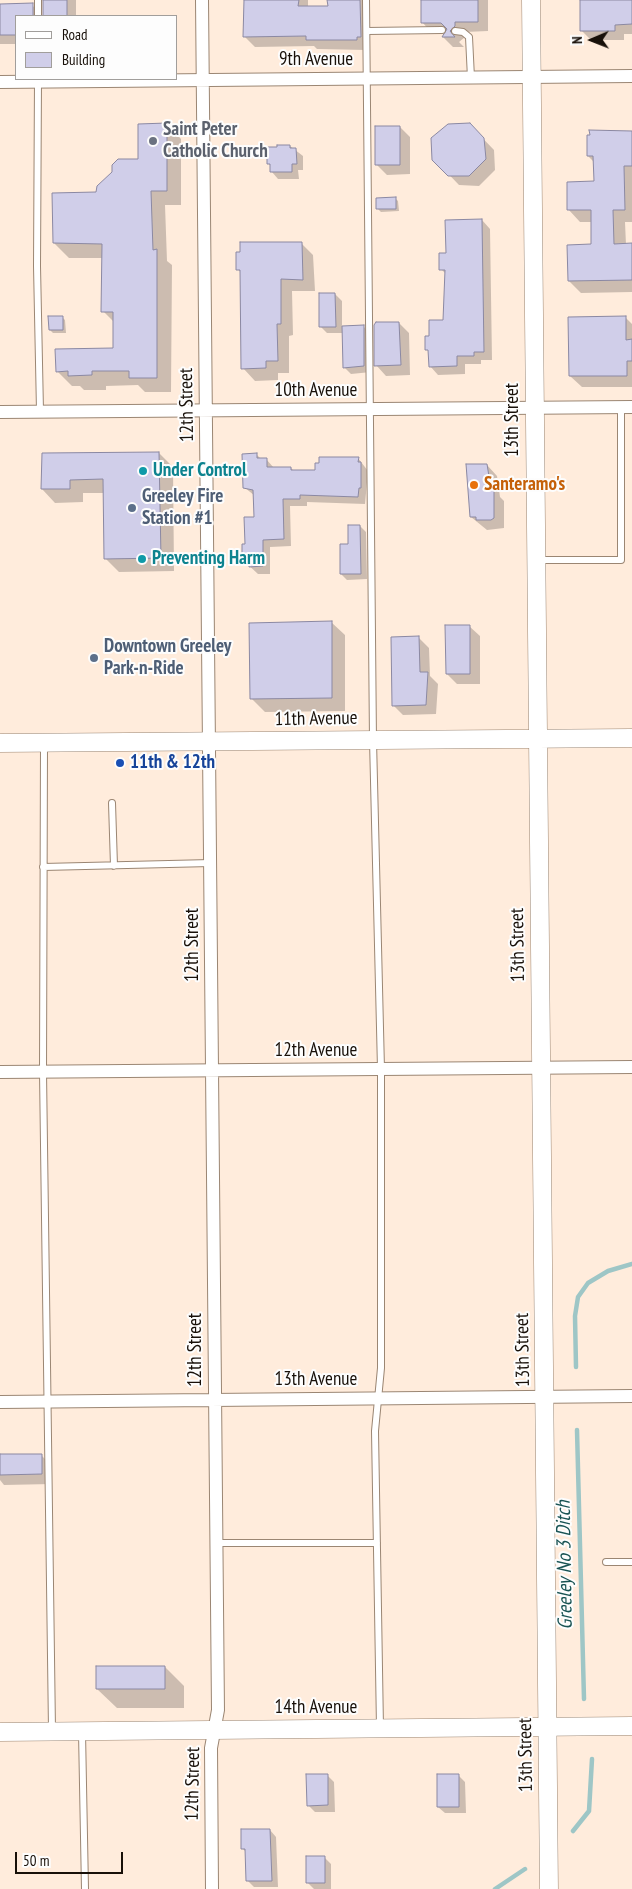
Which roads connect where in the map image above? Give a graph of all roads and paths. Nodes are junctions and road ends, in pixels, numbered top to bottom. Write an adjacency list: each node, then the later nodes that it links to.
1 (38, 0): 5 (lane)
2 (202, 0): 13 (street, 12th Street)
3 (366, 0): 7 (lane)
4 (531, 0): 9 (street, 13th Street)
5 (38, 15)
6 (442, 30): 7 (lane)
7 (367, 31): 14 (lane)
8 (455, 31): 11 (lane)
9 (532, 76): 10 (street, 9th Avenue); 11 (street, 9th Avenue); 18 (street, 13th Street)
10 (632, 76)
11 (471, 78): 14 (street, 9th Avenue)
12 (178, 79): 13 (street, 9th Avenue)
13 (204, 79): 14 (street, 9th Avenue); 20 (street, 12th Street)
14 (368, 79): 19 (lane)
15 (38, 80): 16 (street, 9th Avenue); 22 (lane)
16 (0, 82)
17 (626, 407): 18 (street, 10th Avenue); 23 (lane)
18 (534, 408): 19 (street, 10th Avenue); 23 (street, 13th Street)
19 (372, 409): 20 (street, 10th Avenue); 26 (lane)
20 (206, 410): 22 (street, 10th Avenue); 27 (street, 12th Street)
21 (0, 412): 22 (street, 10th Avenue)
22 (40, 412)
23 (536, 560): 24 (street, 13th Street)
24 (538, 738): 25 (street, 11th Avenue); 26 (street, 11th Avenue); 35 (street, 13th Street)
25 (632, 738)
26 (373, 740): 27 (street, 11th Avenue); 36 (lane)
27 (210, 741): 29 (street, 11th Avenue); 31 (street, 12th Street)
28 (0, 742): 29 (street, 11th Avenue)
29 (44, 742): 33 (lane)
30 (112, 803): 32 (lane)
31 (211, 863): 32 (lane); 37 (street, 12th Street)
32 (114, 866): 33 (lane)
33 (43, 867): 39 (lane)
34 (632, 1067): 35 (street, 12th Avenue)
35 (541, 1068): 36 (street, 12th Avenue); 41 (street, 13th Street)
36 (381, 1069): 37 (street, 12th Avenue); 42 (lane)
37 (212, 1071): 39 (street, 12th Avenue); 43 (street, 12th Street)
38 (0, 1072): 39 (street, 12th Avenue)
39 (43, 1072): 44 (lane)
40 (632, 1396): 41 (street, 13th Avenue)
41 (544, 1397): 42 (street, 13th Avenue); 50 (street, 13th Street)
42 (379, 1399): 43 (street, 13th Avenue); 47 (lane)
43 (215, 1400): 44 (street, 13th Avenue); 46 (street, 12th Street)
44 (49, 1401): 45 (street, 13th Avenue); 54 (lane)
45 (0, 1402)
46 (216, 1543): 47 (lane); 53 (street, 12th Street)
47 (377, 1543): 52 (lane)
48 (606, 1562): 49 (lane)
49 (632, 1562)
50 (547, 1726): 51 (street, 14th Avenue); 52 (street, 14th Avenue); 59 (street, 13th Street)
51 (632, 1726)
52 (380, 1729): 53 (street, 14th Avenue)
53 (216, 1730): 55 (street, 14th Avenue); 58 (street, 12th Street)
54 (52, 1731): 55 (street, 14th Avenue); 56 (street, 14th Avenue)
55 (82, 1731): 57 (lane)
56 (0, 1732)
57 (85, 1889)
58 (212, 1889)
59 (549, 1889)

